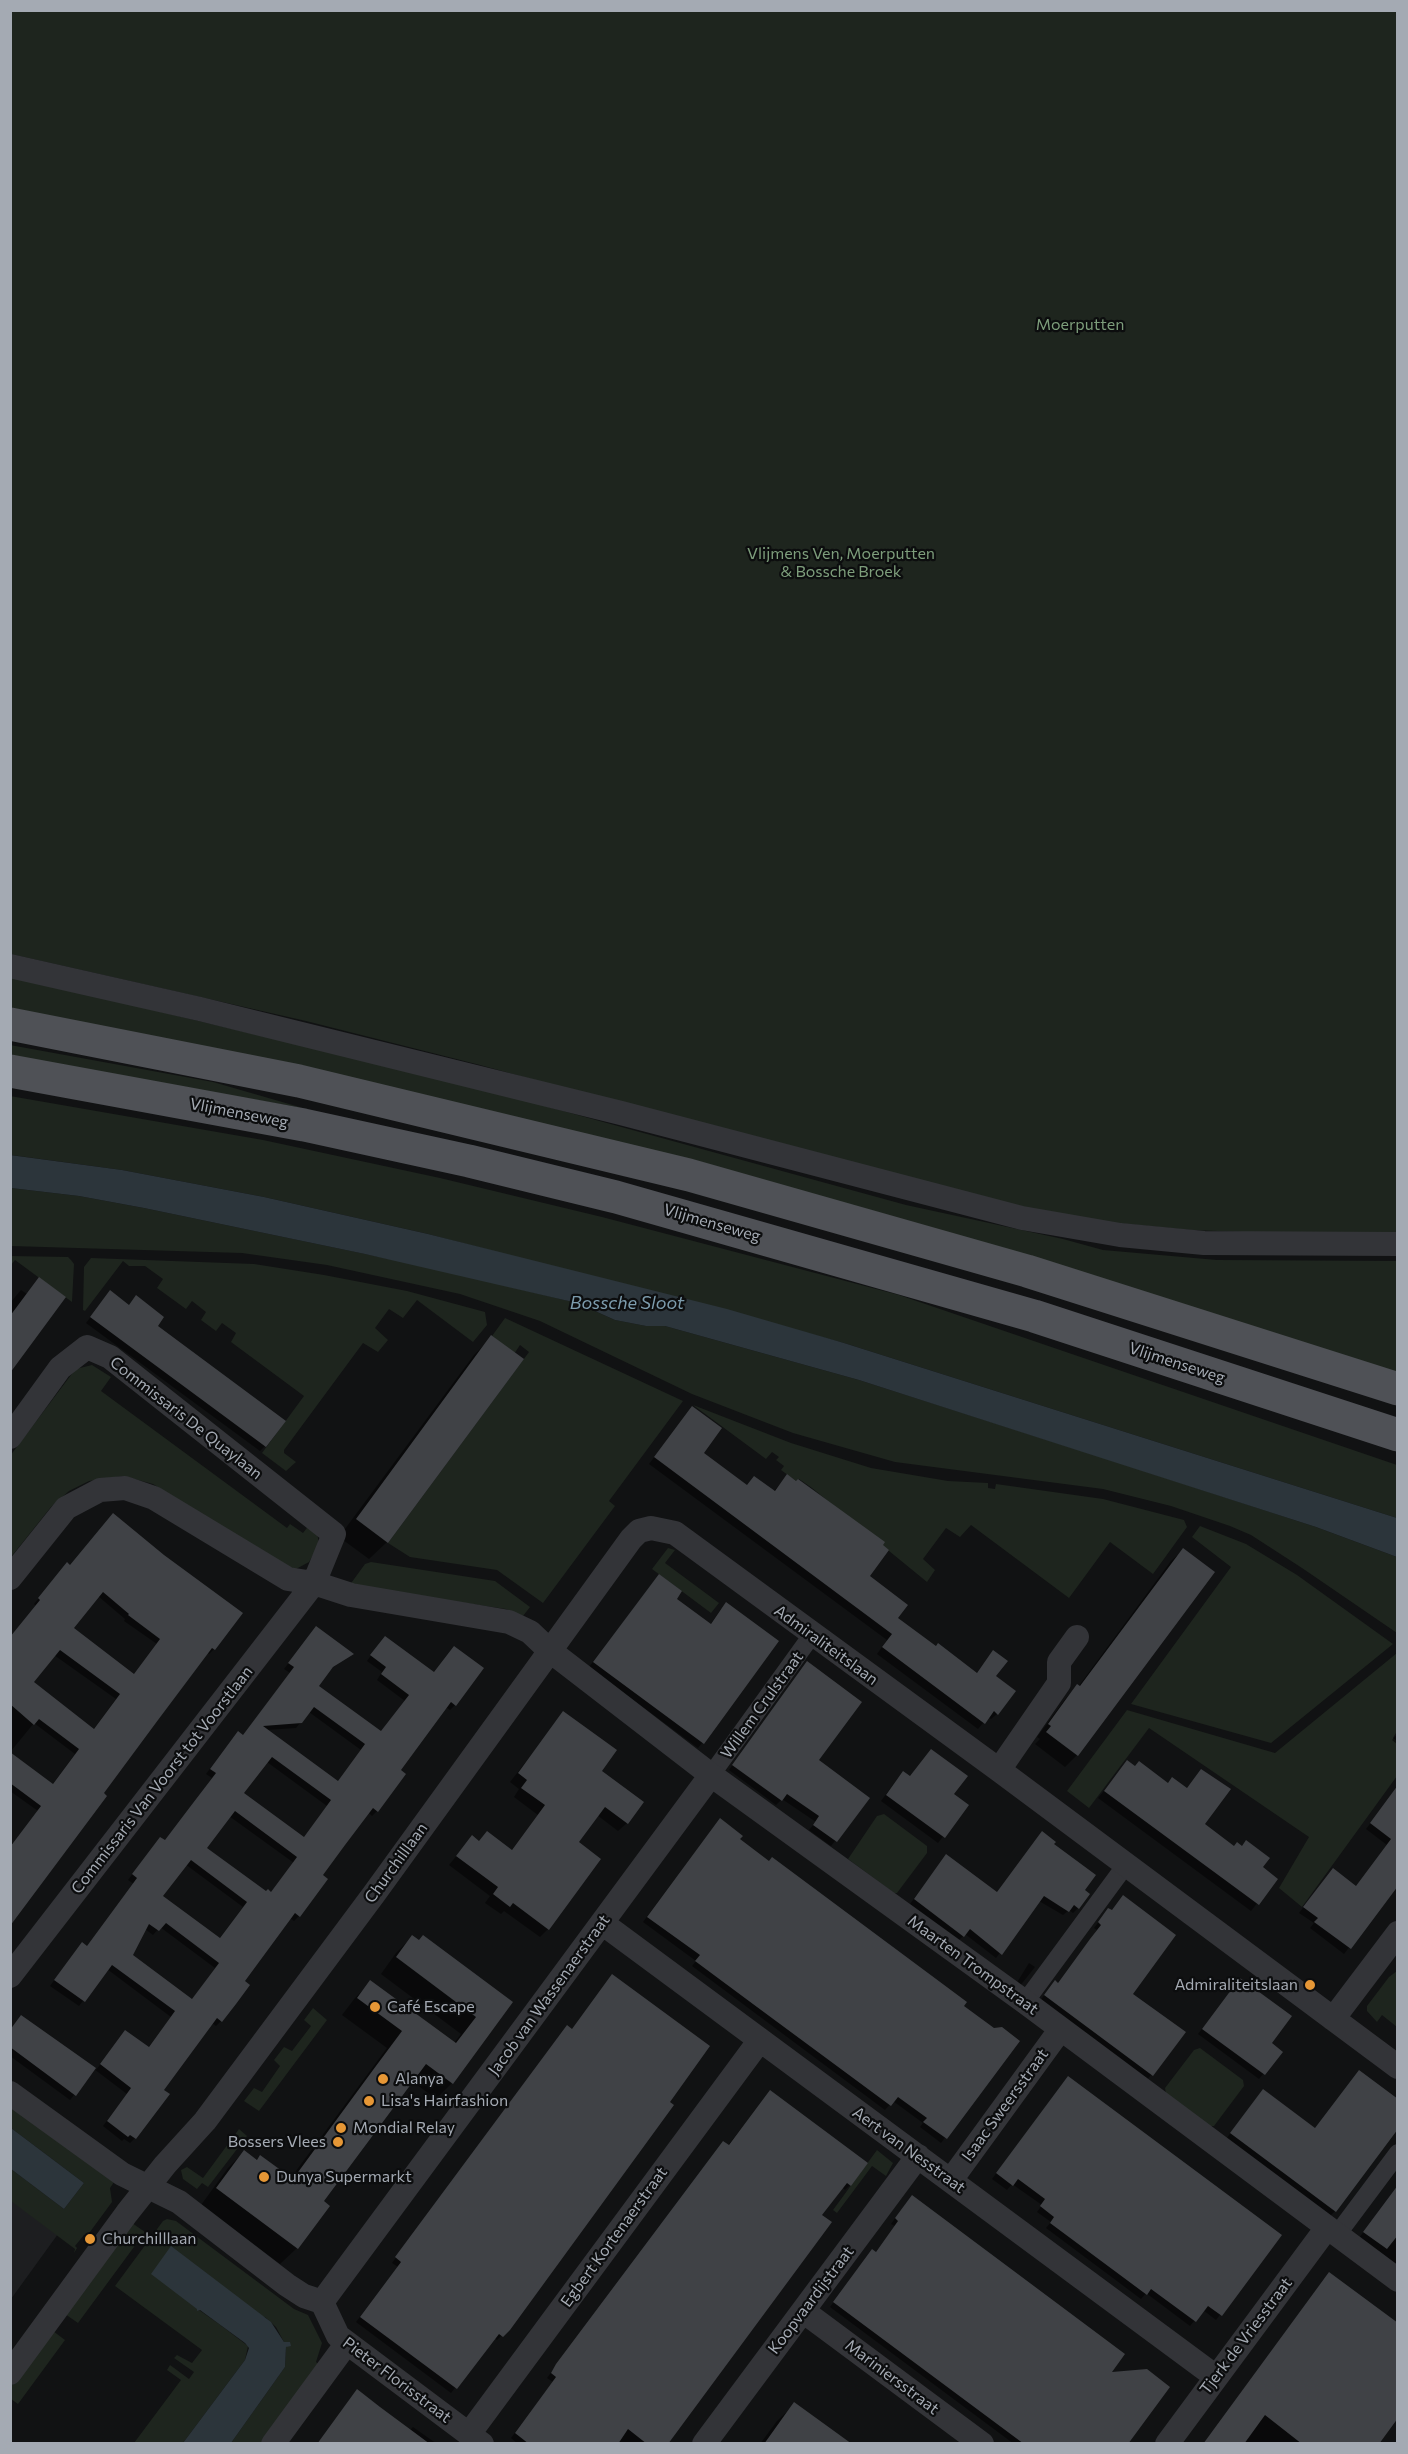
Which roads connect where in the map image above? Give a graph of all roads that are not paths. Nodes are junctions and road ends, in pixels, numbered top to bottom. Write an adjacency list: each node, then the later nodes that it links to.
1 (10, 966): 4 (street)
2 (10, 1024): 5 (main road)
3 (10, 1071): 6 (main road, Vlijmenseweg)
4 (1398, 1244)
5 (1398, 1389)
6 (1398, 1435)
7 (10, 1437): 10 (street, Commissaris De Quaylaan)
8 (651, 1528): 11 (street, Admiraliteitslaan); 13 (street, Churchilllaan)
9 (10, 1578): 10 (street)
10 (314, 1583): 13 (street); 19 (street, Commissaris Van Voorst tot Voorstlaan)
11 (812, 1635): 14 (street, Admiraliteitslaan); 15 (street, Willem Crulstraat)
12 (1077, 1637): 14 (street)
13 (549, 1650): 15 (street, Maarten Trompstraat); 29 (street, Churchilllaan)
14 (999, 1770): 16 (street, Admiraliteitslaan)
15 (711, 1775): 17 (street, Jacob van Wassenaerstraat); 20 (street, Maarten Trompstraat)
16 (1125, 1866): 20 (street); 21 (street, Admiraliteitslaan)
17 (602, 1923): 23 (street, Aert van Nesstraat); 32 (street, Jacob van Wassenaerstraat)
18 (1398, 1933): 21 (street)
19 (10, 1976)
20 (1025, 2002): 22 (street, Maarten Trompstraat)
21 (1333, 2019): 24 (street, Admiraliteitslaan)
22 (1060, 2030): 28 (street, Isaac Sweersstraat); 30 (street, Maarten Trompstraat)
23 (760, 2040): 27 (street, Aert van Nesstraat); 37 (street, Egbert Kortenaerstraat)
24 (1398, 2067)
25 (10, 2093): 29 (street)
26 (1398, 2153): 30 (street)
27 (918, 2156): 28 (street, Aert van Nesstraat); 33 (street, Koopvaardijstraat)
28 (951, 2180): 36 (street, Aert van Nesstraat)
29 (148, 2187): 32 (street); 35 (street, Churchilllaan)
30 (1331, 2232): 31 (street, Maarten Trompstraat); 36 (street, Tjerk de Vriesstraat)
31 (1398, 2280)
32 (322, 2302): 34 (street, Pieter Florisstraat)
33 (803, 2311): 38 (street, Mariniersstraat); 40 (street, Koopvaardijstraat)
34 (347, 2343): 37 (street, Pieter Florisstraat); 39 (street)
35 (10, 2373)
36 (1216, 2376): 41 (street, Tjerk de Vriesstraat)
37 (475, 2439)
38 (974, 2441)
39 (273, 2444)
40 (704, 2444)
41 (1167, 2444)

